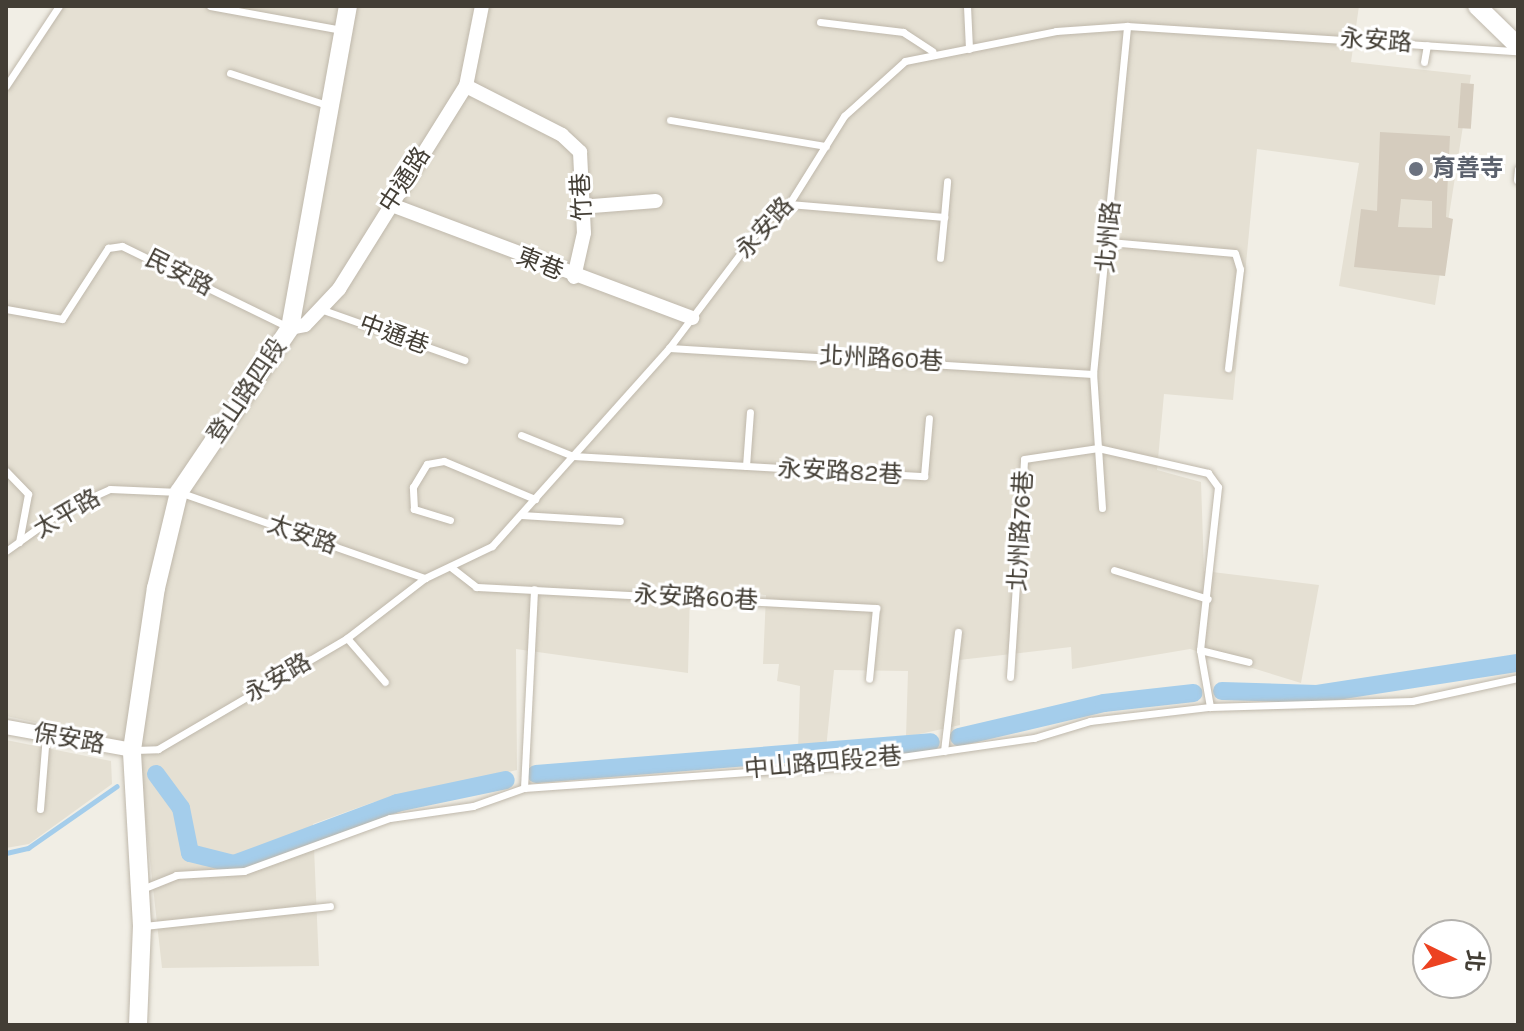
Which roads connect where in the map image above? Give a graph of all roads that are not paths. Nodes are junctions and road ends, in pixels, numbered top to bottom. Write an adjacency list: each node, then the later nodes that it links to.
1 (59, 6): 16 (lane)
2 (210, 6): 9 (lane)
3 (348, 6): 9 (street, 登山路四段)
4 (482, 6): 17 (street, 中通路)
5 (967, 6): 11 (lane)
6 (1485, 9): 12 (street)
7 (820, 22): 13 (lane)
8 (1127, 26): 10 (lane, 永安路); 11 (lane, 永安路); 29 (lane, 北州路)
9 (344, 30): 18 (street, 登山路四段)
10 (1427, 45): 12 (lane, 永安路); 14 (lane)
11 (969, 49): 13 (lane, 永安路)
12 (1518, 49)
13 (932, 51): 20 (lane, 永安路)
14 (1424, 62)
15 (230, 73): 18 (lane)
16 (6, 86)
17 (466, 86): 25 (street, 中通路); 27 (street, 竹巷)
18 (330, 106): 35 (street, 登山路四段)
19 (670, 120): 20 (lane)
20 (826, 146): 26 (lane, 永安路)
21 (1518, 169): 22 (lane)
22 (1517, 180)
23 (947, 181): 28 (lane)
24 (656, 201): 27 (street)
25 (389, 204): 31 (street, 東巷); 33 (street, 中通路)
26 (789, 204): 28 (lane); 34 (lane, 永安路)
27 (580, 207): 31 (street, 竹巷)
28 (944, 217): 30 (lane)
29 (1109, 242): 38 (lane); 39 (lane, 北州路)
30 (940, 258)
31 (574, 277): 34 (street, 東巷)
32 (6, 309): 35 (lane, 民安路)
33 (323, 310): 35 (street, 中通路); 37 (lane, 中通巷)
34 (692, 318): 36 (lane, 永安路)
35 (290, 328): 47 (street, 登山路四段)
36 (669, 348): 39 (lane, 北州路60巷); 44 (lane, 永安路)
37 (464, 360)
38 (1228, 368)
39 (1093, 374): 43 (lane, 北州路)
40 (750, 412): 45 (lane, 永安路82巷)
41 (929, 418): 45 (lane, 永安路82巷)
42 (521, 435): 44 (lane, 永安路82巷)
43 (1098, 448): 49 (lane, 北州路); 59 (lane); 64 (lane, 北州路76巷)
44 (573, 456): 45 (lane, 永安路82巷); 48 (lane, 永安路)
45 (746, 466)
46 (6, 471): 53 (lane)
47 (179, 492): 53 (lane, 太平路); 57 (lane, 太安路); 72 (street, 登山路四段)
48 (535, 499): 50 (lane, 永安路); 51 (lane)
49 (1102, 508)
50 (521, 515): 52 (lane); 55 (lane, 永安路)
51 (450, 520)
52 (620, 521)
53 (19, 543): 54 (lane, 太平路)
54 (6, 551)
55 (452, 568): 57 (lane, 永安路); 58 (lane, 永安路60巷)
56 (1114, 570): 59 (lane)
57 (425, 578): 61 (lane, 永安路)
58 (534, 589): 66 (lane, 永安路60巷); 73 (lane)
59 (1208, 599): 62 (lane)
60 (958, 632): 71 (lane)
61 (347, 638): 67 (lane); 72 (lane, 永安路)
62 (1200, 650): 63 (lane); 68 (lane)
63 (1249, 662)
64 (1010, 677)
65 (1518, 678): 68 (lane, 中山路四段2巷)
66 (869, 679)
67 (385, 682)
68 (1210, 707): 71 (lane, 中山路四段2巷)
69 (6, 727): 70 (street, 保安路)
70 (46, 735): 72 (street, 保安路); 74 (lane)
71 (944, 751): 73 (lane, 中山路四段2巷)
72 (133, 767): 75 (street, 登山路四段)
73 (524, 788): 75 (lane, 中山路四段2巷)
74 (40, 809)
75 (139, 890): 77 (street, 登山路四段)
76 (330, 906): 77 (lane)
77 (142, 926): 78 (street, 登山路四段)
78 (138, 1025)

